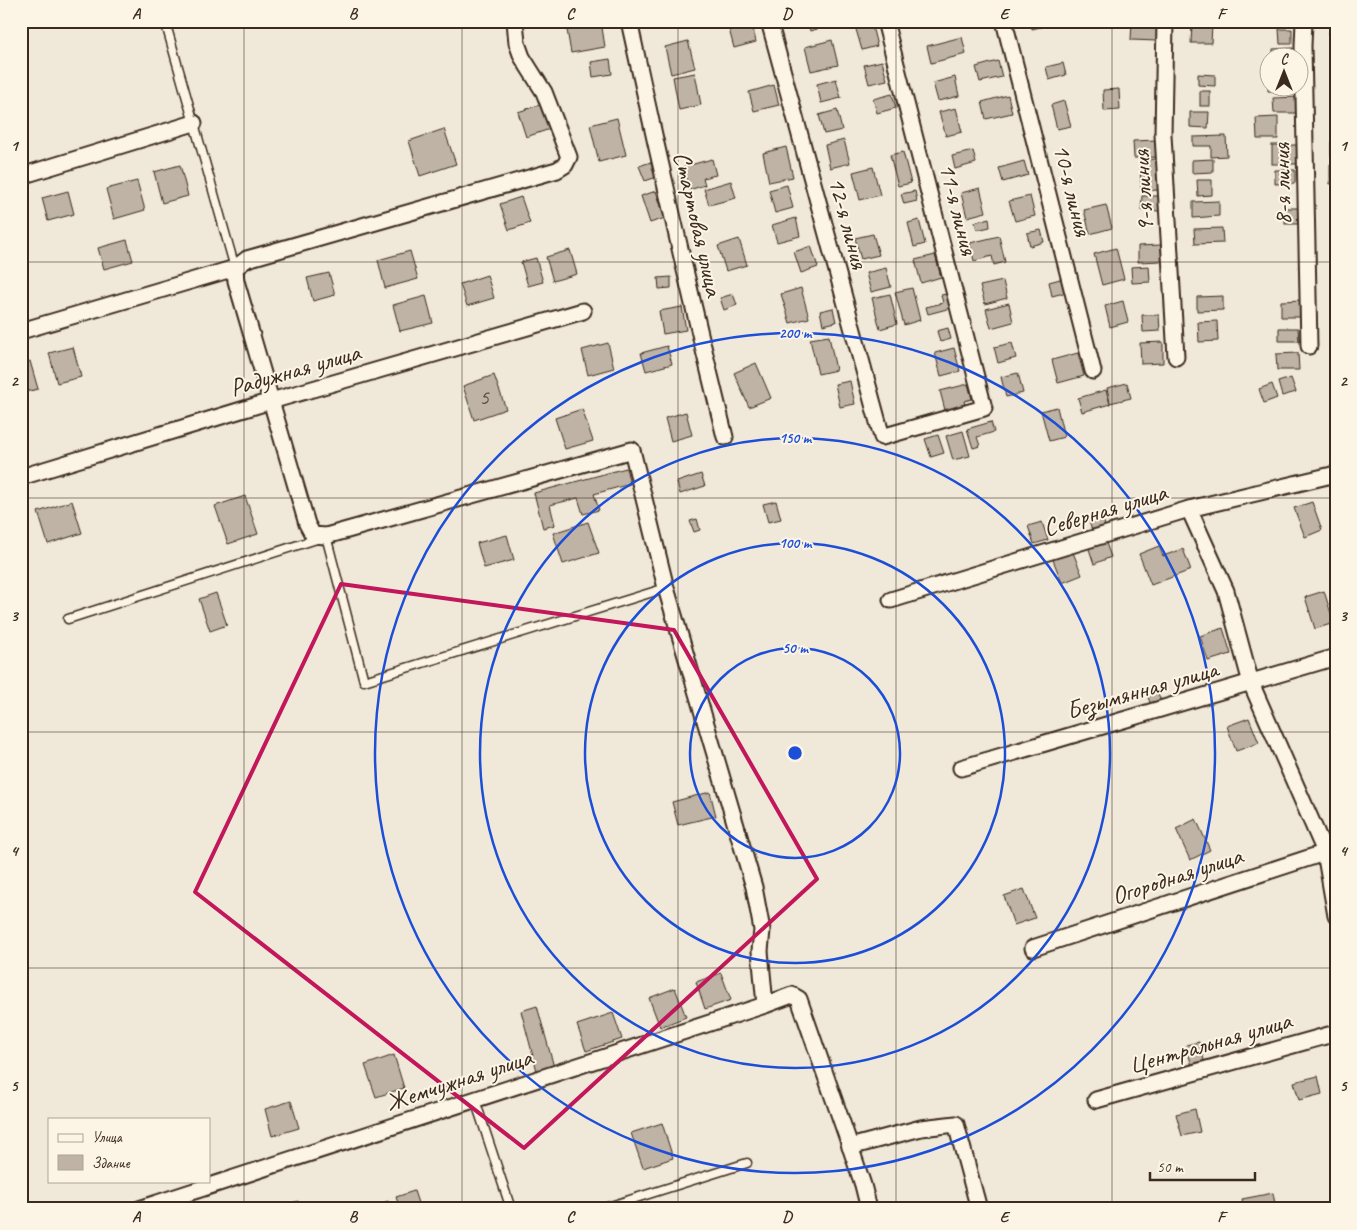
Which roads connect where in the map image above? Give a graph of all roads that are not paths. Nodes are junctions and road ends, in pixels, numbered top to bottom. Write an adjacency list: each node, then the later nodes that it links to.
1 (165, 21): 9 (lane)
2 (515, 21): 11 (street)
3 (629, 21): 19 (street, Стартовая улица)
4 (769, 21): 18 (street, 12-я линия)
5 (886, 21): 18 (street, 11-я линия)
6 (1004, 21): 16 (street, 10-я линия)
7 (1165, 21): 15 (street, 9-я линия)
8 (1304, 21): 14 (street, 8-я линия)
9 (194, 123): 10 (street); 11 (lane)
10 (21, 176)
11 (235, 268): 13 (street); 17 (street)
12 (583, 311): 17 (street, Радужная улица)
13 (21, 331)
14 (1309, 346)
15 (1176, 358)
16 (1093, 371)
17 (271, 401): 21 (street, Радужная улица); 23 (street)
18 (984, 408)
19 (725, 437)
20 (1336, 474): 22 (street, Северная улица)
21 (21, 478)
22 (1189, 509): 25 (street, Северная улица); 28 (street)
23 (326, 536): 24 (street); 24 (lane); 26 (lane)
24 (666, 588): 33 (street)
25 (891, 600)
26 (68, 618)
27 (1336, 657): 28 (street, Безымянная улица)
28 (1251, 683): 29 (street, Безымянная улица); 30 (street)
29 (961, 768)
30 (1330, 851): 31 (street); 32 (street, Огородная улица)
31 (1336, 916)
32 (1033, 948)
33 (765, 1006): 35 (street, Жемчужная улица); 37 (street, Жемчужная улица)
34 (1336, 1033): 36 (street, Центральная улица)
35 (475, 1100): 39 (street, Жемчужная улица); 40 (lane)
36 (1096, 1100)
37 (850, 1146): 42 (street); 43 (street)
38 (746, 1163): 41 (lane)
39 (139, 1209)
40 (511, 1209)
41 (601, 1209)
42 (869, 1209)
43 (979, 1209)

